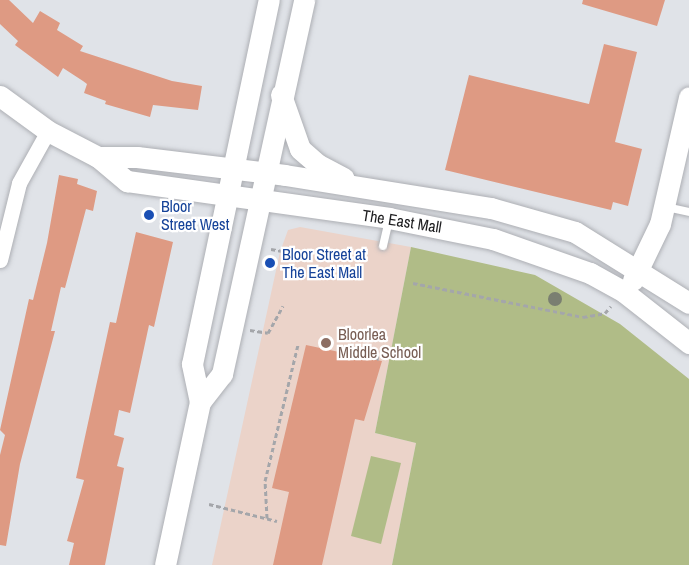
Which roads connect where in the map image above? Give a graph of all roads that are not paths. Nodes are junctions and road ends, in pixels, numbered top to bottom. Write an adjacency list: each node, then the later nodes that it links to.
1 (269, 0): 8 (main road)
2 (304, 0): 3 (main road)
3 (280, 94): 9 (main road); 10 (main road)
4 (0, 96): 6 (main road, The East Mall)
5 (689, 97): 14 (main road)
6 (48, 131): 7 (main road, The East Mall); 18 (street)
7 (98, 157): 8 (main road, The East Mall); 12 (main road, The East Mall)
8 (234, 170): 9 (main road, The East Mall); 12 (main road)
9 (264, 172): 10 (main road, The East Mall); 13 (main road)
10 (356, 185): 11 (main road, The East Mall)
11 (397, 190): 16 (main road); 19 (main road, The East Mall)
12 (228, 196): 13 (main road, The East Mall); 23 (main road)
13 (259, 200): 16 (main road, The East Mall); 23 (main road)
14 (664, 207): 15 (lane); 19 (main road)
15 (689, 212)
16 (389, 218): 17 (lane); 20 (main road, The East Mall)
17 (383, 246)
18 (0, 260)
19 (640, 269): 20 (main road); 21 (main road, The East Mall)
20 (618, 299): 22 (main road, The East Mall)
21 (689, 303)
22 (689, 343)
23 (200, 402): 24 (main road)
24 (165, 565)

